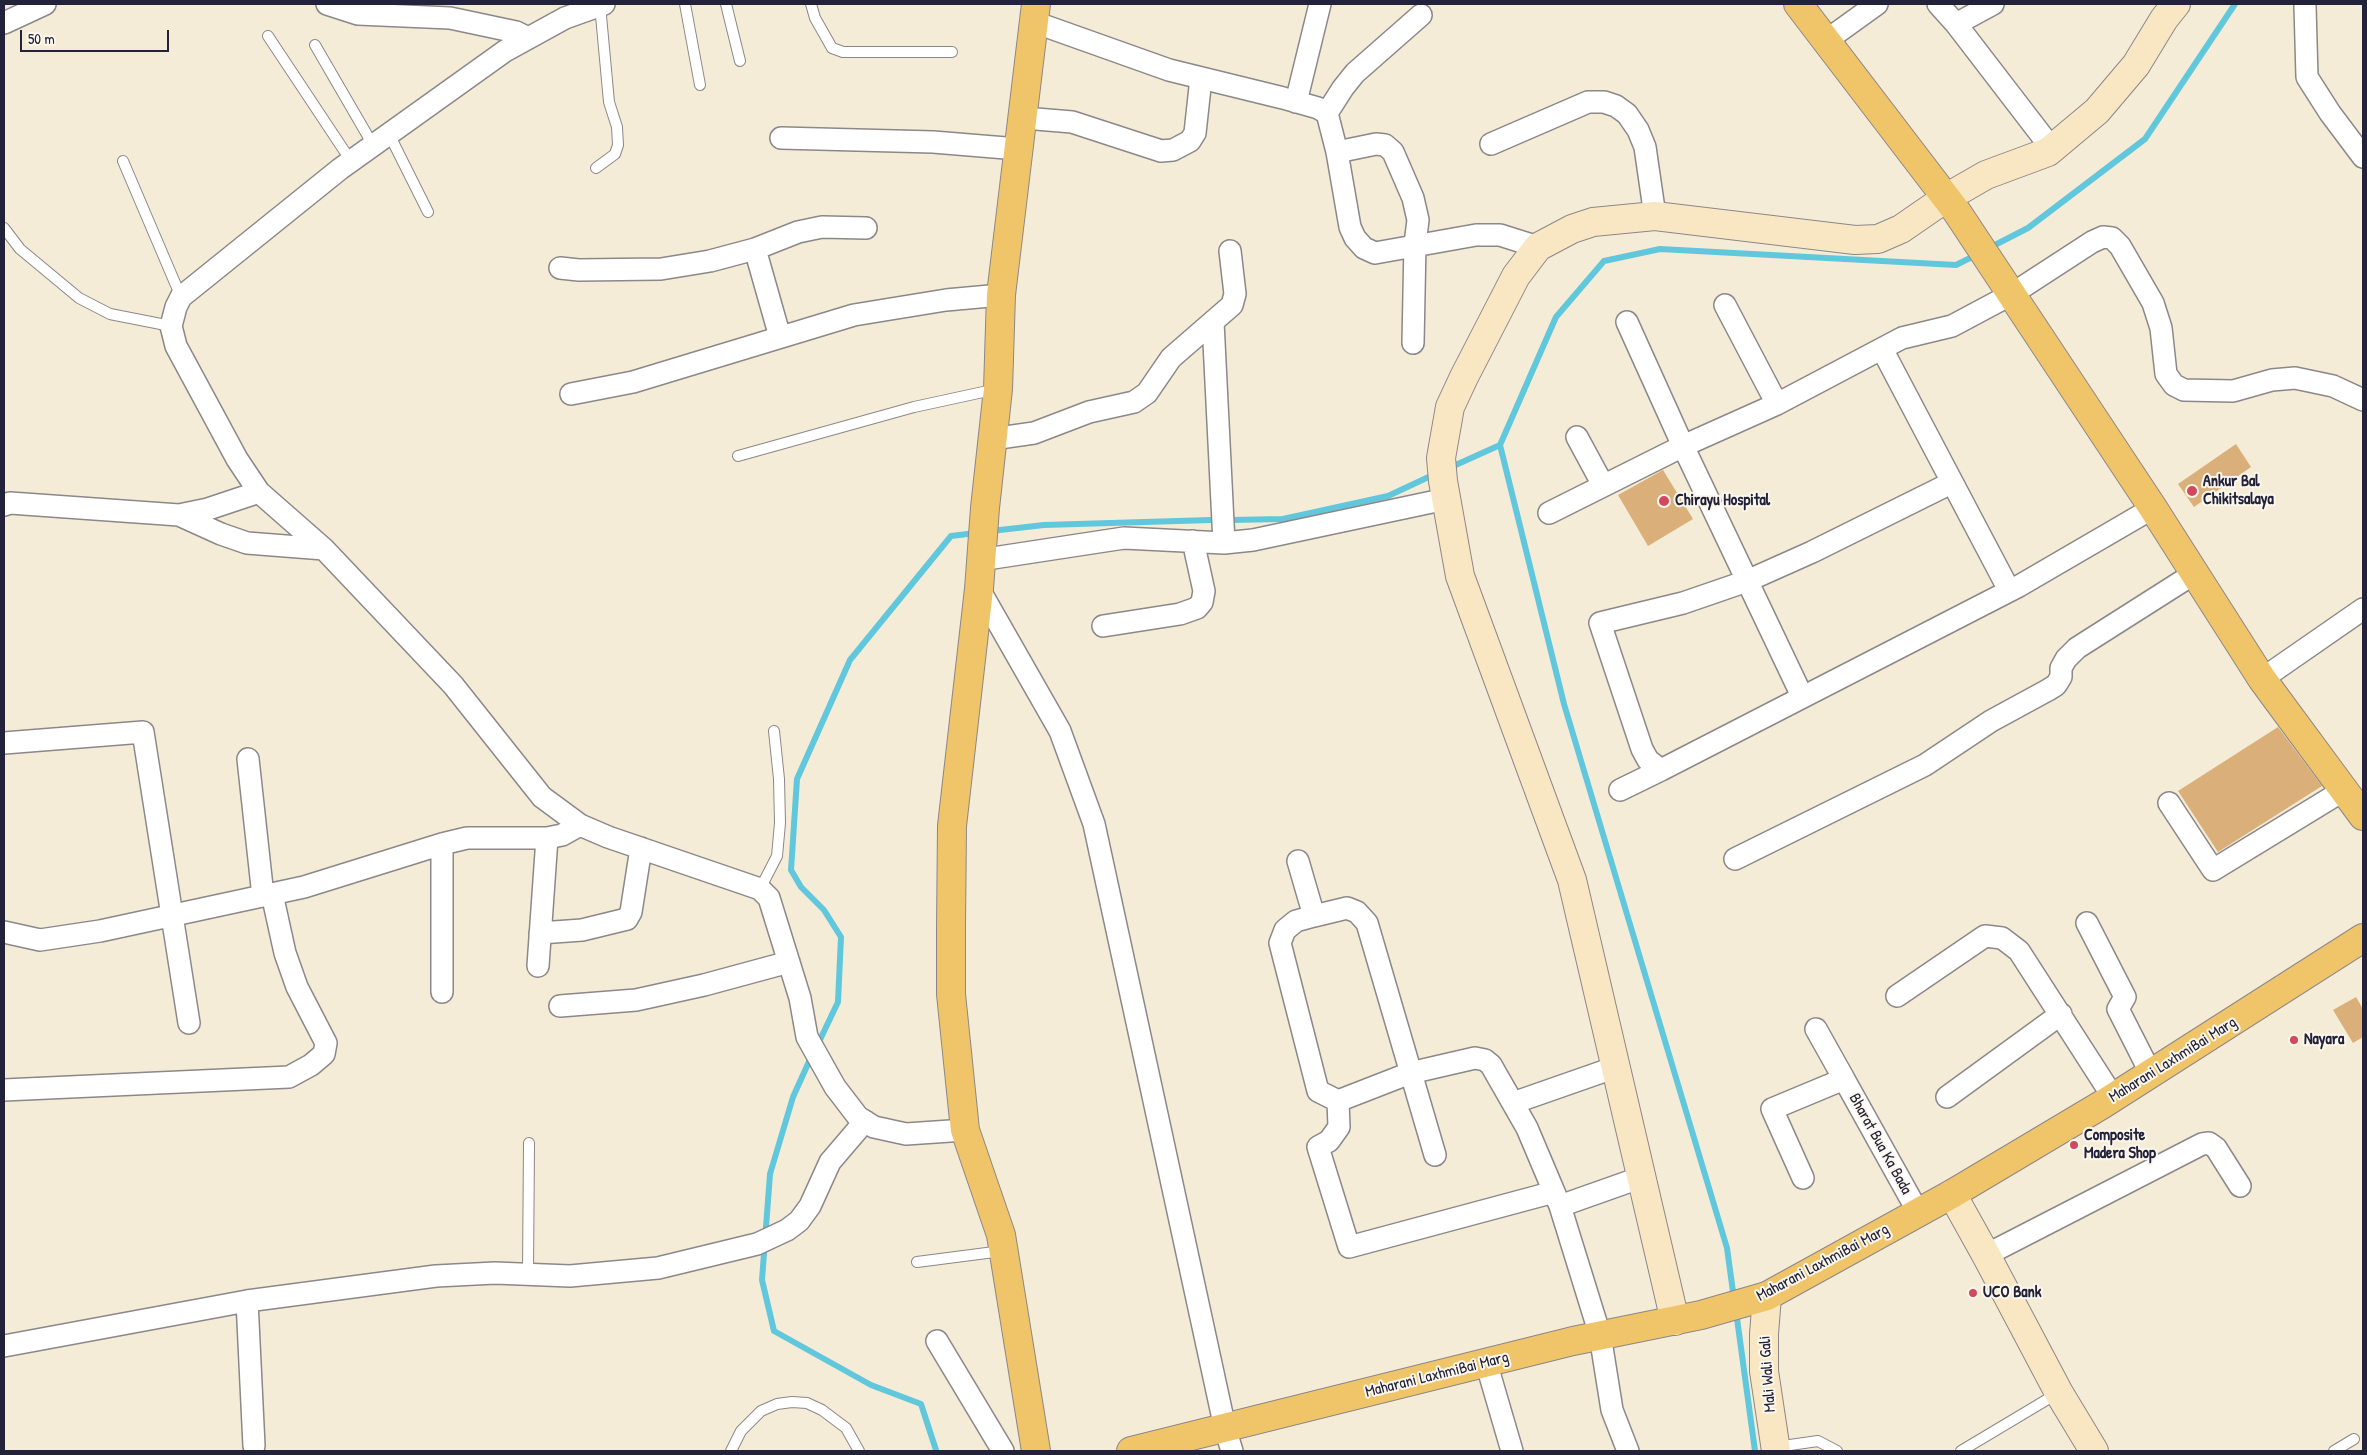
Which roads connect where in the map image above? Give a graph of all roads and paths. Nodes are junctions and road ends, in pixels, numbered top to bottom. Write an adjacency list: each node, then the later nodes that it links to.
1 (45, 4): 16 (street)
2 (327, 4): 19 (street)
3 (602, 4): 19 (street); 38 (lane)
4 (685, 4): 25 (lane)
5 (726, 4): 23 (lane)
6 (811, 4): 22 (lane)
7 (1320, 4): 26 (street)
8 (1798, 4): 20 (main road)
9 (1877, 4): 20 (street)
10 (1938, 4): 17 (street)
11 (1993, 4): 17 (street)
12 (2176, 4): 33 (street)
13 (2304, 6): 35 (street)
14 (1035, 13): 24 (street); 28 (main road)
15 (1422, 16): 27 (street)
16 (4, 24)
17 (1956, 24): 33 (street)
18 (268, 36): 37 (lane)
19 (528, 38): 30 (street)
20 (1827, 40): 39 (main road)
21 (315, 45): 30 (lane)
22 (952, 52)
23 (740, 61)
24 (1201, 78): 26 (street); 28 (street)
25 (700, 85)
26 (1296, 102): 27 (street)
27 (1327, 113): 34 (street)
28 (1024, 118): 32 (main road)
29 (781, 138): 32 (street)
30 (381, 140): 37 (street); 40 (lane)
31 (1491, 144): 41 (street)
32 (1018, 148): 50 (main road)
33 (2052, 149): 39 (street)
34 (1337, 152): 44 (street); 44 (street)
35 (2363, 157)
36 (123, 161): 51 (lane)
37 (351, 161): 51 (street)
38 (596, 168)
39 (1952, 205): 41 (street); 49 (main road)
40 (428, 212)
41 (1654, 216): 45 (street)
42 (4, 228): 55 (lane)
43 (866, 228): 46 (street)
44 (1414, 244): 45 (street); 57 (street)
45 (1538, 247): 67 (street)
46 (755, 249): 48 (street); 56 (street)
47 (1230, 251): 53 (street)
48 (560, 268)
49 (2007, 286): 58 (street); 61 (street); 72 (main road)
50 (1001, 295): 56 (street); 59 (main road)
51 (181, 297): 55 (street)
52 (1725, 305): 62 (street)
53 (1213, 322): 64 (street); 76 (street)
54 (1627, 322): 65 (street)
55 (172, 326): 70 (street)
56 (780, 337): 60 (street)
57 (1413, 343)
58 (1882, 349): 62 (street); 68 (street)
59 (998, 389): 64 (main road); 66 (lane)
60 (571, 394)
61 (2363, 400)
62 (1777, 404): 65 (street)
63 (1577, 437): 69 (street)
64 (992, 439): 78 (main road)
65 (1683, 446): 69 (street); 80 (street)
66 (738, 456)
67 (1444, 479): 76 (street); 117 (street)
68 (1951, 483): 80 (street); 82 (street)
69 (1603, 485): 73 (street)
70 (259, 492): 74 (street); 77 (street)
71 (4, 504): 74 (street)
72 (2153, 508): 79 (main road); 82 (street)
73 (1549, 513)
74 (179, 515): 77 (street)
75 (1193, 541): 76 (street); 78 (street); 84 (street)
76 (1224, 543)
77 (324, 549): 95 (street)
78 (981, 553): 81 (main road)
79 (2195, 573): 85 (main road); 99 (street)
80 (1747, 581): 86 (street); 90 (street)
81 (979, 589): 127 (main road); 149 (street)
82 (2008, 590): 86 (street)
83 (2363, 609): 85 (street)
84 (1103, 626)
85 (2262, 679): 92 (main road)
86 (1802, 696): 90 (street)
87 (774, 731): 101 (lane)
88 (4, 744): 103 (street)
89 (248, 759): 102 (street)
90 (1661, 770): 91 (street)
91 (1620, 790)
92 (2344, 790): 93 (street); 94 (main road)
93 (2170, 803)
94 (2363, 816)
95 (580, 825): 96 (street); 98 (street)
96 (546, 838): 97 (street); 107 (street)
97 (442, 844): 102 (street); 111 (street)
98 (641, 848): 101 (street); 107 (street)
99 (1735, 859)
100 (1298, 861): 104 (street)
101 (760, 890): 109 (street)
102 (268, 895): 103 (street); 121 (street)
103 (173, 916): 106 (street); 115 (street)
104 (1314, 916): 118 (street); 124 (street)
105 (2087, 923): 119 (street)
106 (4, 932)
107 (540, 933): 110 (street)
108 (2363, 938): 119 (main road, Maharani LaxhmiBai Marg)
109 (789, 962): 113 (street); 126 (street)
110 (538, 966)
111 (442, 992)
112 (1897, 996): 114 (street)
113 (560, 1006)
114 (2061, 1014): 122 (street); 123 (street)
115 (188, 1023)
116 (1816, 1029): 120 (street)
117 (1616, 1067): 125 (street); 130 (street)
118 (1410, 1073): 124 (street); 125 (street); 129 (street)
119 (2151, 1074): 123 (main road, Maharani LaxhmiBai Marg)
120 (1844, 1079): 131 (street, Bharat Bua Ka Bada); 135 (street, Bharat Bua Ka Bada)
121 (4, 1090)
122 (1947, 1097)
123 (2113, 1097): 133 (main road, Maharani LaxhmiBai Marg)
124 (1338, 1100): 134 (street)
125 (1512, 1103): 134 (street)
126 (865, 1121): 127 (street); 139 (street)
127 (965, 1130): 136 (main road)
128 (529, 1143): 139 (lane)
129 (1435, 1155)
130 (1642, 1177): 134 (street); 142 (street)
131 (1803, 1178)
132 (2240, 1186): 137 (street)
133 (1952, 1194): 135 (main road, Maharani LaxhmiBai Marg); 137 (street)
134 (1557, 1199): 143 (street)
135 (1918, 1212): 140 (main road, Maharani LaxhmiBai Marg)
136 (1003, 1251): 138 (lane); 155 (main road)
137 (1986, 1255): 147 (street)
138 (917, 1262)
139 (528, 1274): 141 (street)
140 (1758, 1299): 142 (main road, Maharani LaxhmiBai Marg); 151 (street, Mali Wali Gali)
141 (247, 1301): 145 (street); 150 (street)
142 (1675, 1320): 143 (main road, Maharani LaxhmiBai Marg)
143 (1600, 1335): 146 (main road, Maharani LaxhmiBai Marg); 158 (street)
144 (937, 1341): 154 (street)
145 (4, 1346)
146 (1486, 1362): 149 (main road, Maharani LaxhmiBai Marg); 157 (street)
147 (2059, 1393): 160 (lane); 161 (street)
148 (2354, 1439): 162 (lane)
149 (1228, 1440): 156 (main road, Maharani LaxhmiBai Marg)
150 (254, 1446)
151 (1775, 1449): 159 (lane)
152 (731, 1451): 153 (lane)
153 (859, 1451)
154 (1003, 1451)
155 (1036, 1451)
156 (1131, 1451)
157 (1512, 1451)
158 (1628, 1451)
159 (1837, 1451)
160 (1961, 1451)
161 (2094, 1451)
162 (2334, 1451)

